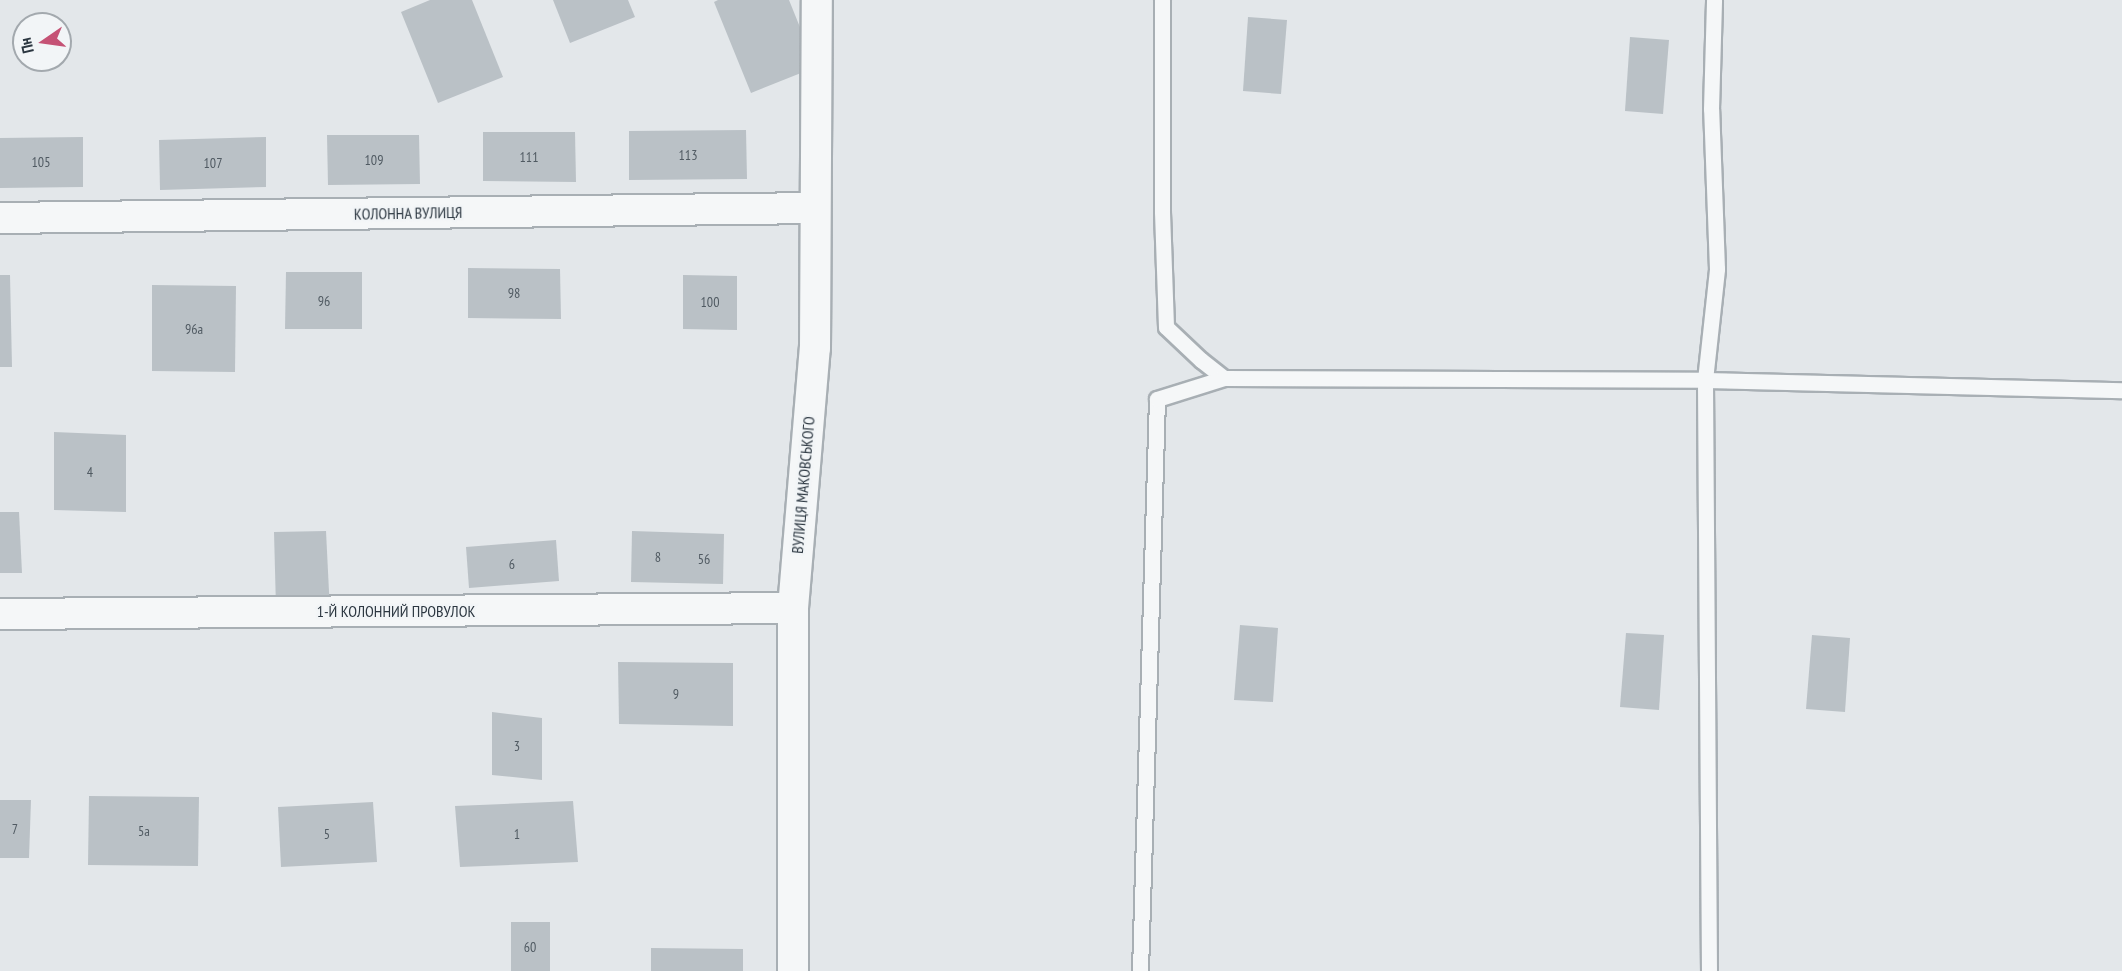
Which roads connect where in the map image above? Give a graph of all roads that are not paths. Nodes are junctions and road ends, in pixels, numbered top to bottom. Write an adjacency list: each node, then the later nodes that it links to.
1 (817, 0): 4 (street, ВУЛИЦЯ МАКОВСЬКОГО)
2 (1162, 0): 6 (lane)
3 (1714, 0): 7 (lane)
4 (815, 208): 5 (street, КОЛОННА ВУЛИЦЯ); 9 (street, ВУЛИЦЯ МАКОВСЬКОГО)
5 (0, 218)
6 (1224, 378): 7 (lane); 12 (lane)
7 (1705, 380): 8 (lane); 13 (lane)
8 (2122, 390)
9 (793, 608): 10 (street, 1-Й КОЛОННИЙ ПРОВУЛОК); 11 (street, ВУЛИЦЯ МАКОВСЬКОГО)
10 (0, 614)
11 (793, 971)
12 (1140, 971)
13 (1709, 971)

